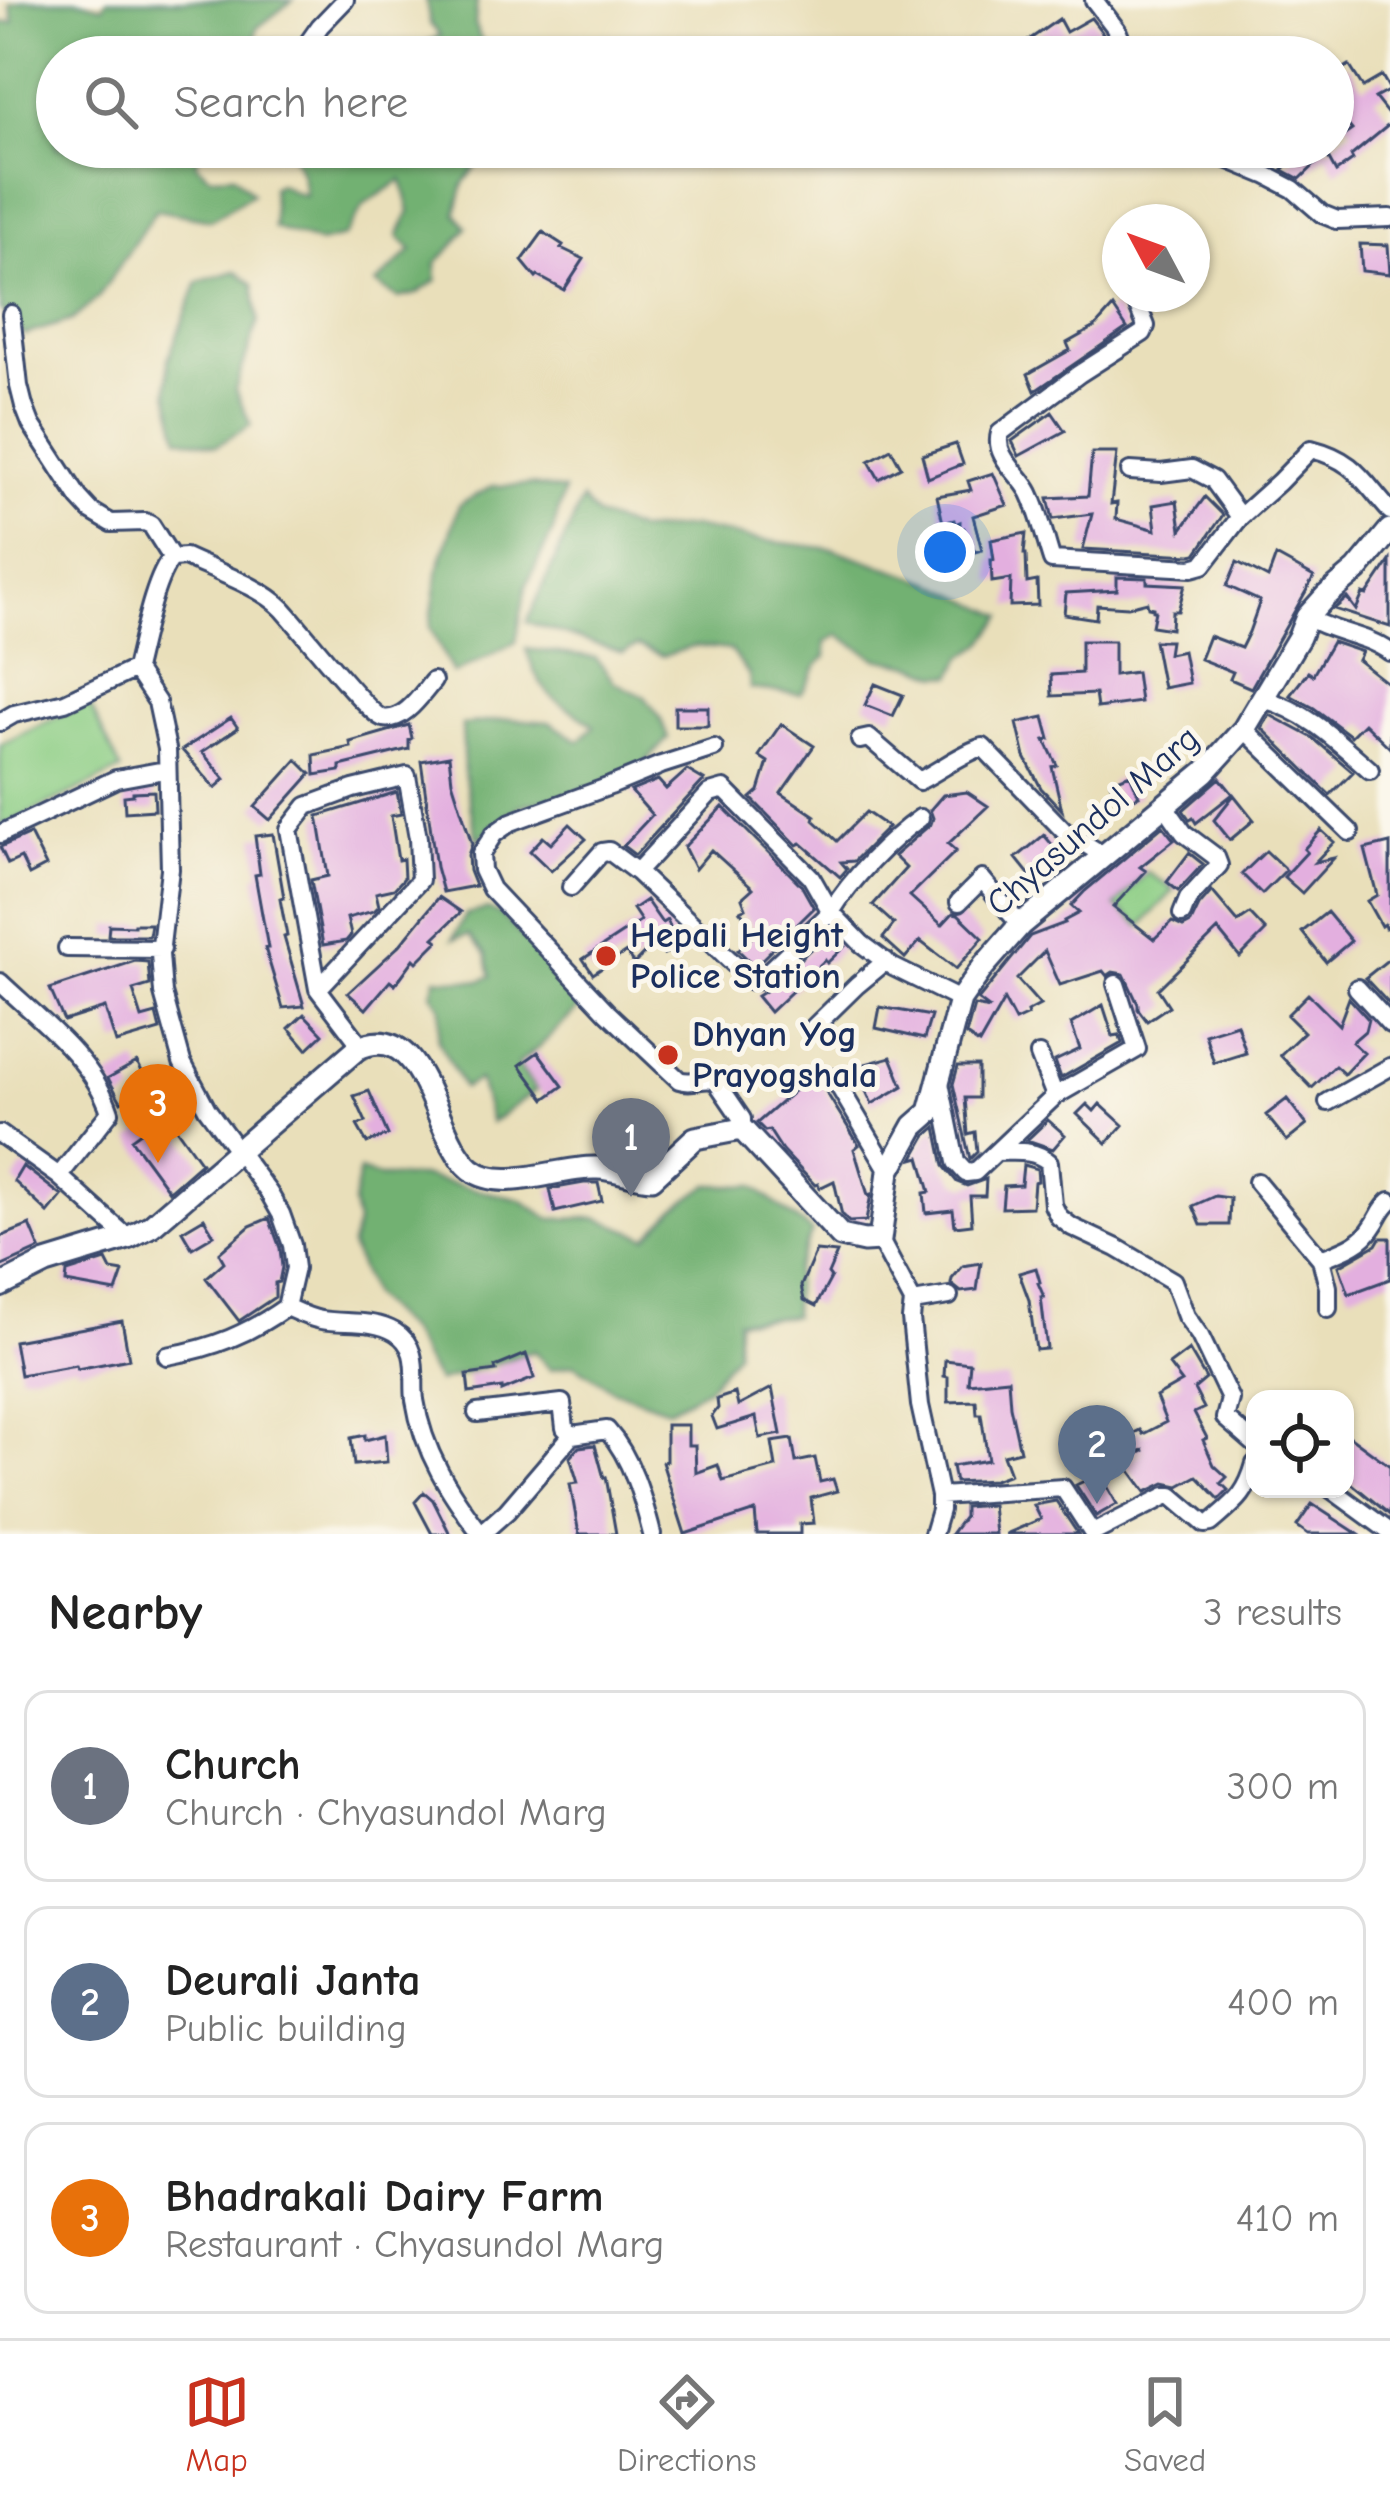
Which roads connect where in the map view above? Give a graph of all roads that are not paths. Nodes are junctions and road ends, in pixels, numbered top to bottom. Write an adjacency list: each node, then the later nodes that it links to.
1 (345, 0): 3 (street)
2 (1094, 0): 4 (street)
3 (313, 36)
4 (1119, 36)
5 (1250, 168): 6 (street)
6 (1390, 218)
7 (1140, 312): 10 (street)
8 (11, 314): 12 (street)
9 (1130, 471): 10 (street)
10 (1240, 517): 11 (street)
11 (1390, 526): 13 (street, Chyasundol Marg)
12 (172, 558): 15 (street); 16 (street)
13 (1307, 616): 14 (street); 17 (street, Chyasundol Marg)
14 (1390, 652)
15 (136, 669): 18 (street); 22 (street)
16 (433, 681)
17 (1263, 698): 19 (street, Chyasundol Marg); 23 (street)
18 (0, 722)
19 (1244, 729): 24 (street, Chyasundol Marg); 26 (street)
20 (860, 740): 28 (street)
21 (713, 748): 52 (street)
22 (165, 770): 27 (street); 36 (street)
23 (1370, 770)
24 (1165, 806): 28 (street, Chyasundol Marg); 33 (street)
25 (920, 818): 32 (street)
26 (1350, 832)
27 (0, 834)
28 (1103, 855): 34 (street, Chyasundol Marg)
29 (637, 872): 30 (street); 32 (street); 32 (street)
30 (571, 886)
31 (959, 902): 34 (street)
32 (831, 912): 37 (street)
33 (1182, 914)
34 (1020, 925): 42 (street, Chyasundol Marg)
35 (67, 948): 36 (street)
36 (162, 949): 54 (street)
37 (886, 961): 42 (street); 44 (street)
38 (0, 982): 57 (street)
39 (1116, 984): 50 (street)
40 (1358, 988): 43 (street)
41 (318, 989): 41 (street); 45 (street)
42 (960, 1000): 49 (street, Chyasundol Marg)
43 (1390, 1024)
44 (814, 1027)
45 (362, 1047): 52 (street); 54 (street)
46 (1039, 1055): 50 (street)
47 (1390, 1067): 51 (street)
48 (834, 1078): 56 (street)
49 (940, 1080): 55 (street); 56 (street, Chyasundol Marg)
50 (1055, 1096): 55 (street)
51 (1328, 1102)
52 (742, 1129): 61 (street)
53 (0, 1134): 57 (street)
54 (237, 1151): 60 (street); 66 (street)
55 (996, 1152): 71 (street)
56 (890, 1172): 61 (street, Chyasundol Marg)
57 (59, 1176): 60 (street)
58 (1257, 1182): 62 (street)
59 (1390, 1201): 62 (street)
60 (128, 1238): 63 (street)
61 (880, 1240): 65 (street)
62 (1321, 1259): 67 (street)
63 (0, 1286)
64 (950, 1296): 65 (street)
65 (913, 1302): 73 (street)
66 (286, 1307): 68 (street); 76 (street)
67 (1328, 1308)
68 (167, 1356)
69 (477, 1413): 70 (street)
70 (572, 1435): 76 (street); 77 (street)
71 (1246, 1437)
72 (1246, 1491): 79 (street)
73 (940, 1496): 78 (street); 79 (street)
74 (1343, 1498): 75 (street)
75 (1390, 1532)
76 (481, 1534)
77 (652, 1534)
78 (933, 1534)
79 (1093, 1534)

